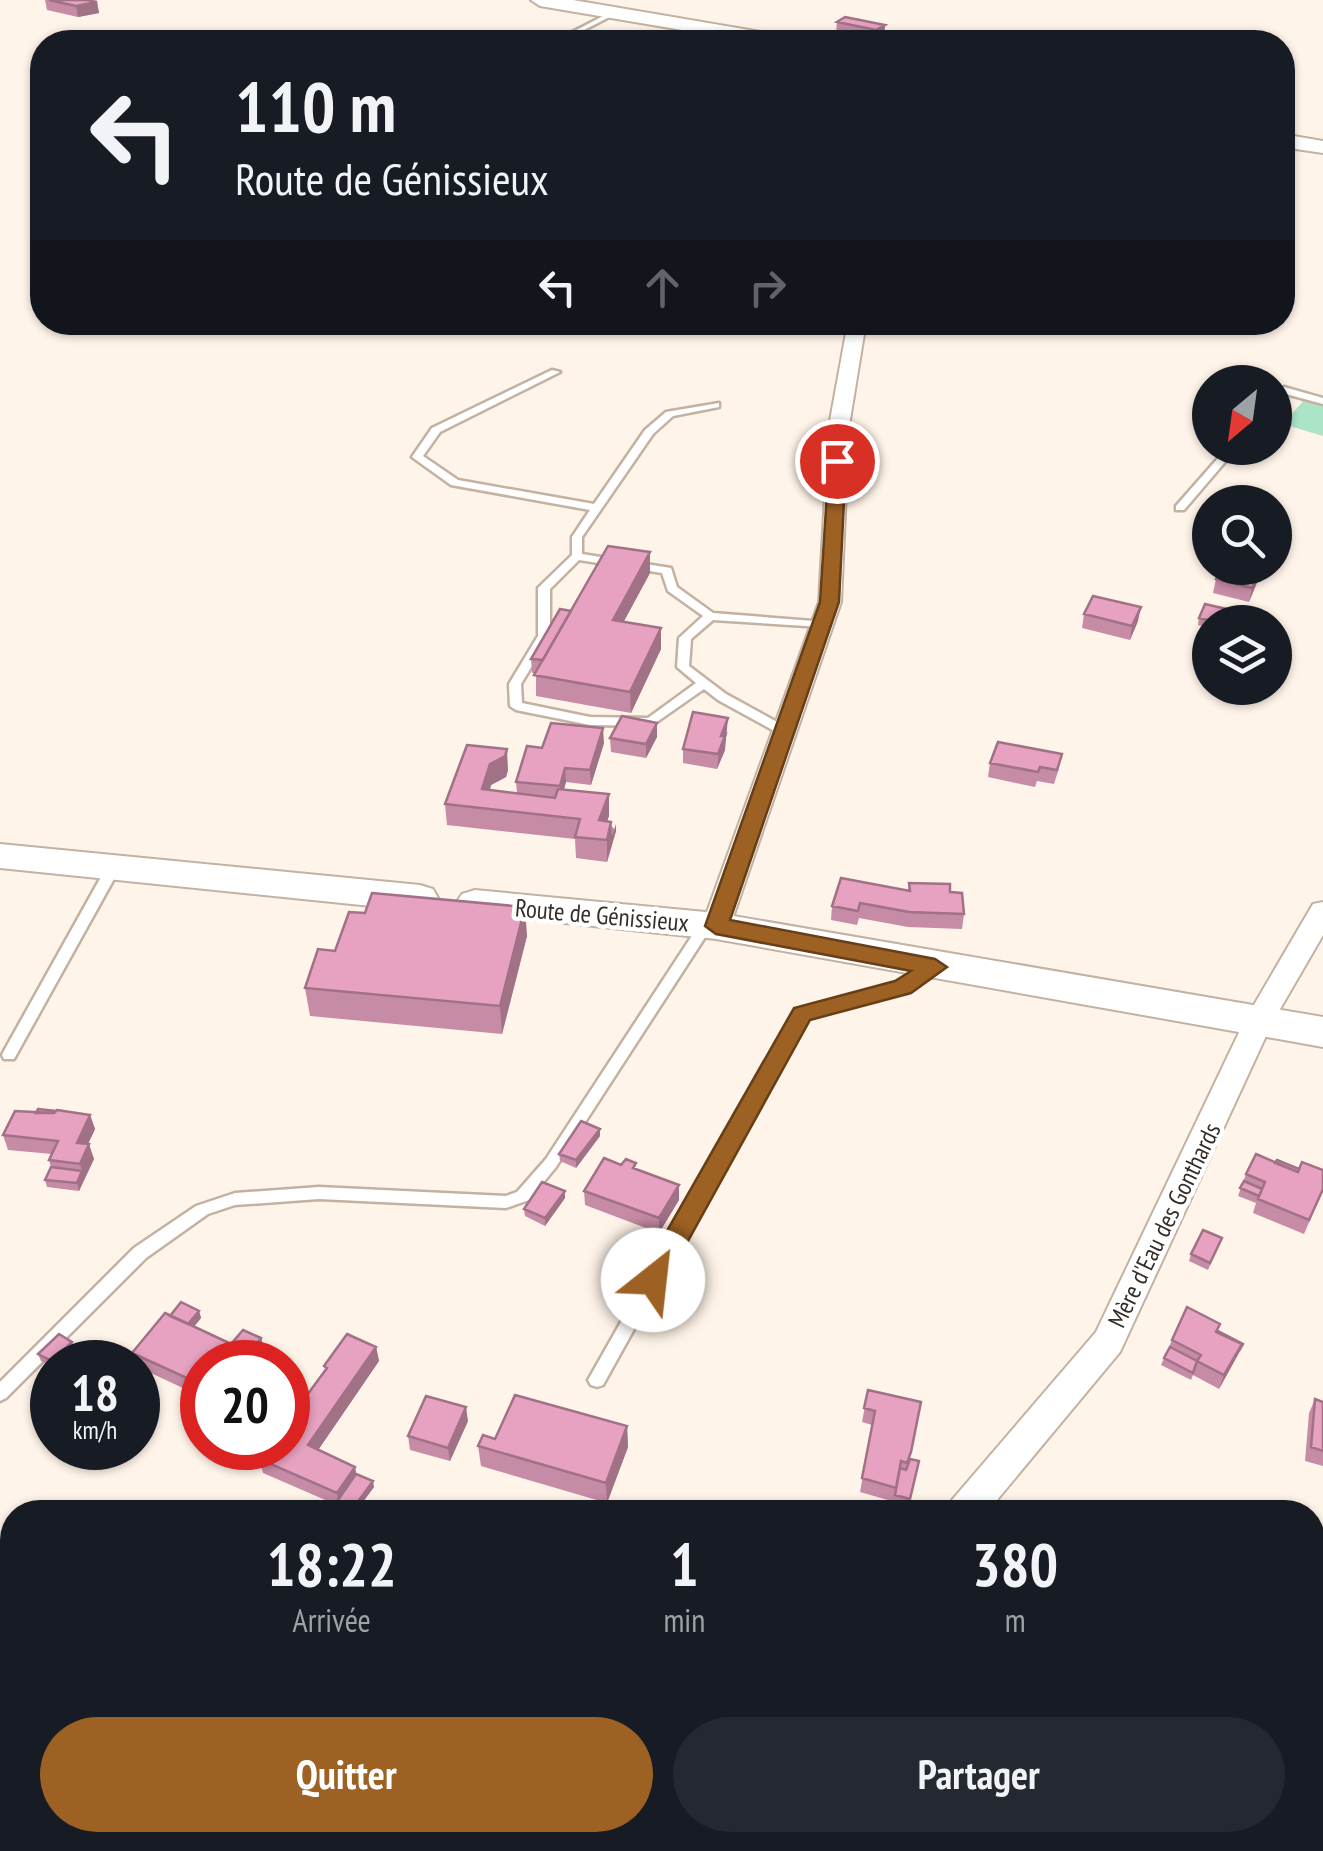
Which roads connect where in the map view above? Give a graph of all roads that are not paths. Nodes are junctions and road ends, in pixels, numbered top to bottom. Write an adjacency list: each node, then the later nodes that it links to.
1 (540, 0): 2 (street)
2 (615, 12): 3 (lane); 4 (street)
3 (580, 30)
4 (716, 30)
5 (1295, 142): 6 (street)
6 (1323, 147)
7 (856, 335): 17 (street)
8 (556, 372): 13 (lane)
9 (1292, 392): 10 (lane)
10 (1323, 401)
11 (716, 405): 13 (lane)
12 (1217, 465): 14 (lane)
13 (597, 508): 15 (lane)
14 (1180, 508)
15 (577, 556): 16 (lane); 18 (lane)
16 (710, 616): 17 (lane); 18 (lane)
17 (822, 624): 19 (street)
18 (704, 683): 19 (lane)
19 (784, 732): 23 (street)
20 (0, 856): 21 (street, Route de Génissieux)
21 (112, 868): 23 (street, Route de Génissieux); 27 (lane)
22 (1323, 910): 25 (street, Mère d'Eau des Gonthards)
23 (712, 925): 24 (street, Route de Génissieux); 29 (lane)
24 (935, 967): 25 (street, Route de Génissieux); 28 (lane)
25 (1258, 1022): 26 (street, Route de Génissieux); 30 (street, Mère d'Eau des Gonthards)
26 (1323, 1032)
27 (9, 1055)
28 (597, 1380)
29 (0, 1393)
30 (975, 1500)

